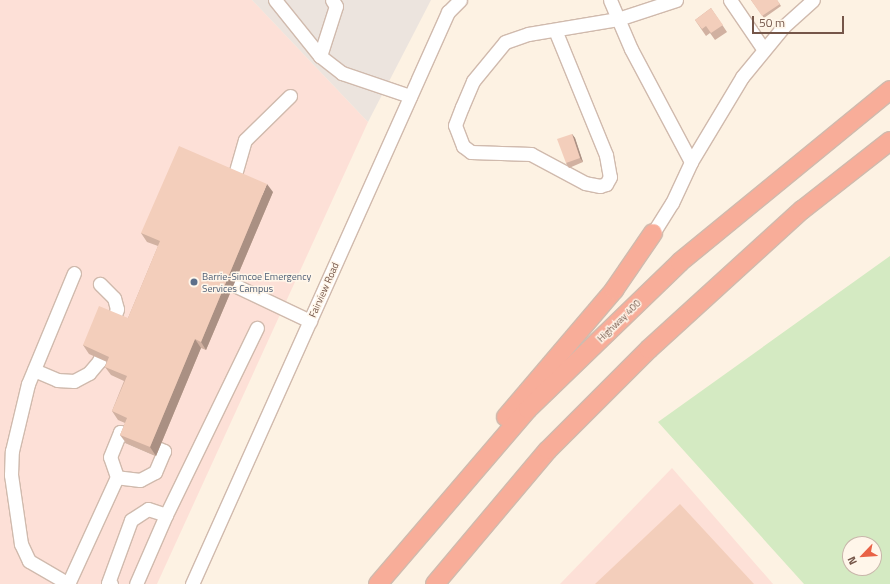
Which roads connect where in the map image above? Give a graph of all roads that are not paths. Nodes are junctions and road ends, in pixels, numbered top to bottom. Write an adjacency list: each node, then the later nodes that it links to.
1 (275, 0): 11 (street)
2 (460, 0): 14 (street, Fairview Road)
3 (610, 0): 8 (street)
4 (676, 0): 8 (street)
5 (730, 0): 10 (street)
6 (813, 0): 10 (street)
7 (337, 2): 11 (street)
8 (618, 19): 9 (street); 16 (street)
9 (556, 30): 9 (street)
10 (764, 50): 16 (street)
11 (320, 56): 14 (street)
12 (890, 90): 25 (highway, Highway 400)
13 (290, 96): 17 (street)
14 (410, 96): 22 (street, Fairview Road)
15 (890, 140): 33 (highway)
16 (691, 162): 18 (street)
17 (236, 171)
18 (653, 233): 25 (highway)
19 (74, 273): 24 (street)
20 (100, 284): 24 (street)
21 (236, 286): 22 (street)
22 (310, 321): 31 (street, Fairview Road)
23 (257, 328): 27 (street)
24 (34, 370): 28 (street)
25 (469, 476): 32 (highway, Highway 400)
26 (117, 477): 28 (street)
27 (166, 515): 29 (street); 30 (street)
28 (68, 584)
29 (111, 584)
30 (136, 584)
31 (192, 584)
32 (378, 584)
33 (435, 584)

